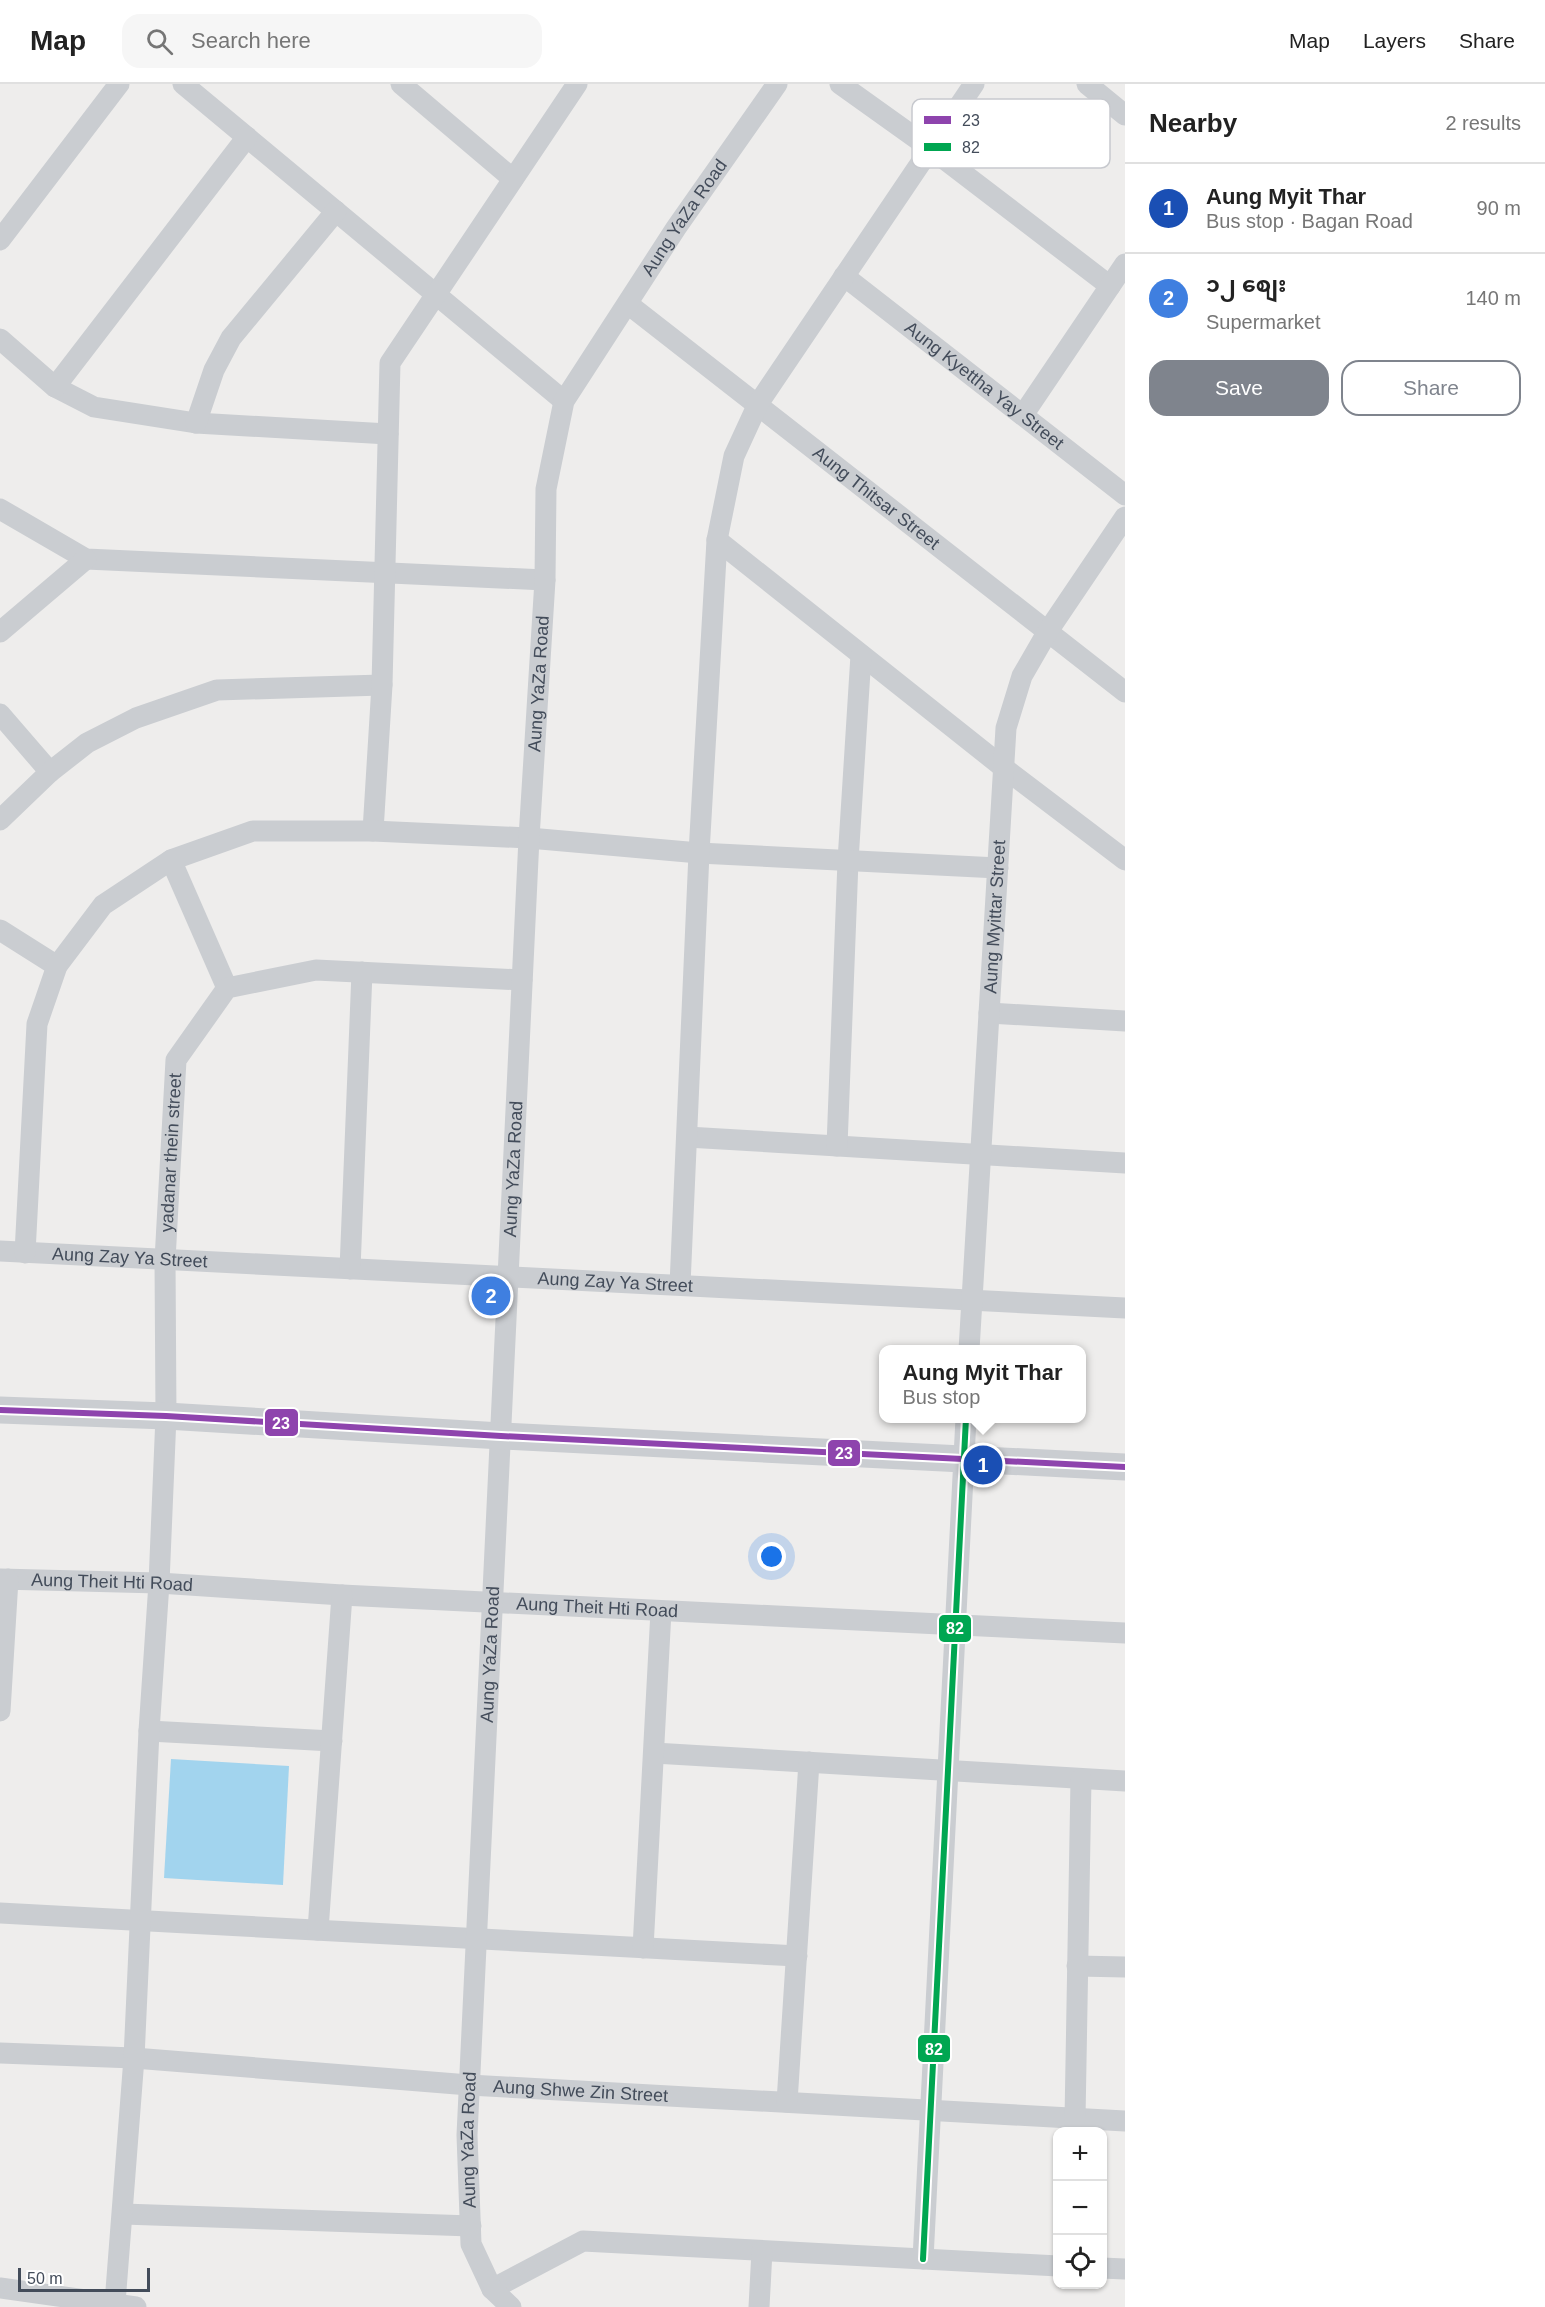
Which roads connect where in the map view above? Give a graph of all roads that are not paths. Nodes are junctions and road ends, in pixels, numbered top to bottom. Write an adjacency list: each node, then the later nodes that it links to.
1 (119, 84): 19 (street)
2 (183, 84): 14 (street)
3 (401, 84): 17 (street)
4 (577, 84): 17 (street)
5 (777, 84): 24 (street, Aung YaZa Road)
6 (840, 84): 13 (street)
7 (974, 84): 9 (street)
8 (1087, 84): 10 (street)
9 (964, 99)
10 (1105, 99)
11 (1110, 103): 12 (street)
12 (1125, 115)
13 (912, 135)
14 (247, 137): 18 (street); 26 (street)
15 (918, 168): 21 (street)
16 (956, 168): 22 (street)
17 (513, 178): 23 (street)
18 (336, 211): 23 (street); 30 (street)
19 (0, 240)
20 (1125, 264): 22 (street)
21 (844, 276): 28 (street); 29 (street, Aung Kyettha Yay Street)
22 (1110, 286): 29 (street)
23 (436, 294): 27 (street); 31 (street)
24 (628, 304): 27 (street, Aung YaZa Road); 28 (street, Aung Thitsar Street)
25 (0, 339): 26 (street)
26 (55, 387): 30 (street)
27 (564, 401): 38 (street, Aung YaZa Road)
28 (758, 404): 35 (street); 39 (street, Aung Thitsar Street)
29 (1023, 415): 32 (street, Aung Kyettha Yay Street)
30 (196, 423): 31 (street)
31 (388, 434): 37 (street)
32 (1125, 495)
33 (0, 509): 36 (street)
34 (1125, 517): 39 (street, Aung Myittar Street)
35 (717, 540): 41 (street); 50 (street)
36 (86, 559): 37 (street); 40 (street)
37 (384, 572): 38 (street); 42 (street)
38 (545, 580): 49 (street, Aung YaZa Road)
39 (1048, 631): 43 (street, Aung Thitsar Street); 45 (street, Aung Myittar Street)
40 (0, 632)
41 (861, 654): 45 (street); 53 (street)
42 (382, 685): 46 (street); 48 (street)
43 (1125, 692)
44 (0, 714): 46 (street)
45 (1004, 768): 52 (street); 54 (street, Aung Myittar Street)
46 (50, 772): 47 (street)
47 (0, 819)
48 (373, 831): 49 (street); 51 (street)
49 (529, 838): 50 (street); 58 (street, Aung YaZa Road)
50 (699, 853): 53 (street); 62 (street)
51 (171, 860): 56 (street); 59 (street)
52 (1125, 860)
53 (848, 861): 54 (street); 63 (street)
54 (998, 868): 60 (street, Aung Myittar Street)
55 (0, 930): 56 (street)
56 (57, 966): 67 (street)
57 (362, 972): 58 (street); 59 (street); 69 (street)
58 (522, 980): 70 (street, Aung YaZa Road)
59 (227, 988): 68 (street, yadanar thein street)
60 (989, 1013): 61 (street); 64 (street, Aung Myittar Street)
61 (1125, 1021)
62 (687, 1137): 63 (street); 71 (street)
63 (837, 1146): 64 (street)
64 (981, 1154): 65 (street); 72 (street, Aung Myittar Street)
65 (1125, 1163)
66 (0, 1251): 67 (street, Aung Zay Ya Street)
67 (25, 1253): 68 (street, Aung Zay Ya Street)
68 (165, 1260): 69 (street, Aung Zay Ya Street); 76 (street, yadanar thein street)
69 (350, 1269): 70 (street, Aung Zay Ya Street)
70 (508, 1276): 71 (street, Aung Zay Ya Street); 78 (street, Aung YaZa Road)
71 (680, 1285): 72 (street, Aung Zay Ya Street)
72 (972, 1299): 73 (street, Aung Zay Ya Street); 74 (street, Aung Myittar Street)
73 (1125, 1308)
74 (969, 1345)
75 (0, 1410): 76 (street)
76 (166, 1416): 78 (street); 82 (street, yadanar thein street)
77 (966, 1423): 79 (street)
78 (501, 1437): 79 (street); 84 (street, Aung YaZa Road)
79 (964, 1459): 80 (street); 86 (street)
80 (1125, 1467)
81 (4, 1579): 82 (street, Aung Theit Hti Road); 88 (street)
82 (159, 1583): 83 (street, Aung Theit Hti Road); 89 (street, yadanar thein street)
83 (342, 1595): 84 (street, Aung Theit Hti Road); 90 (street)
84 (492, 1603): 85 (street, Aung Theit Hti Road); 99 (street, Aung YaZa Road)
85 (661, 1611): 86 (street, Aung Theit Hti Road); 91 (street)
86 (955, 1625): 87 (street, Aung Theit Hti Road); 93 (street)
87 (1125, 1633)
88 (0, 1711)
89 (148, 1731): 90 (street); 97 (street, yadanar thein street)
90 (332, 1741): 98 (street)
91 (654, 1753): 92 (street); 100 (street)
92 (809, 1762): 93 (street); 101 (street)
93 (948, 1770): 94 (street); 108 (street)
94 (1081, 1779): 95 (street); 102 (street)
95 (1125, 1781)
96 (0, 1913): 97 (street)
97 (138, 1922): 98 (street); 105 (street, yadanar thein street)
98 (318, 1930): 99 (street)
99 (476, 1939): 100 (street); 106 (street, Aung YaZa Road)
100 (644, 1948): 101 (street)
101 (797, 1956): 107 (street)
102 (1077, 1965): 103 (street); 109 (street)
103 (1125, 1967)
104 (0, 2053): 105 (street, Aung Shwe Zin Street)
105 (134, 2058): 106 (street, Aung Shwe Zin Street); 111 (street, yadanar thein street)
106 (469, 2085): 107 (street, Aung Shwe Zin Street); 112 (street, Aung YaZa Road)
107 (787, 2102): 108 (street, Aung Shwe Zin Street)
108 (931, 2110): 109 (street, Aung Shwe Zin Street); 114 (street)
109 (1075, 2119): 110 (street, Aung Shwe Zin Street)
110 (1125, 2121)
111 (123, 2214): 112 (street); 120 (street, yadanar thein street)
112 (471, 2226): 119 (street, Aung YaZa Road)
113 (762, 2251): 114 (street); 119 (street); 123 (street)
114 (924, 2259): 115 (street)
115 (1053, 2266)
116 (1107, 2268): 117 (street)
117 (1125, 2269)
118 (0, 2288): 120 (street)
119 (492, 2289): 122 (street, Aung YaZa Road)
120 (115, 2303): 121 (street)
121 (136, 2307)
122 (511, 2307)
123 (759, 2307)

